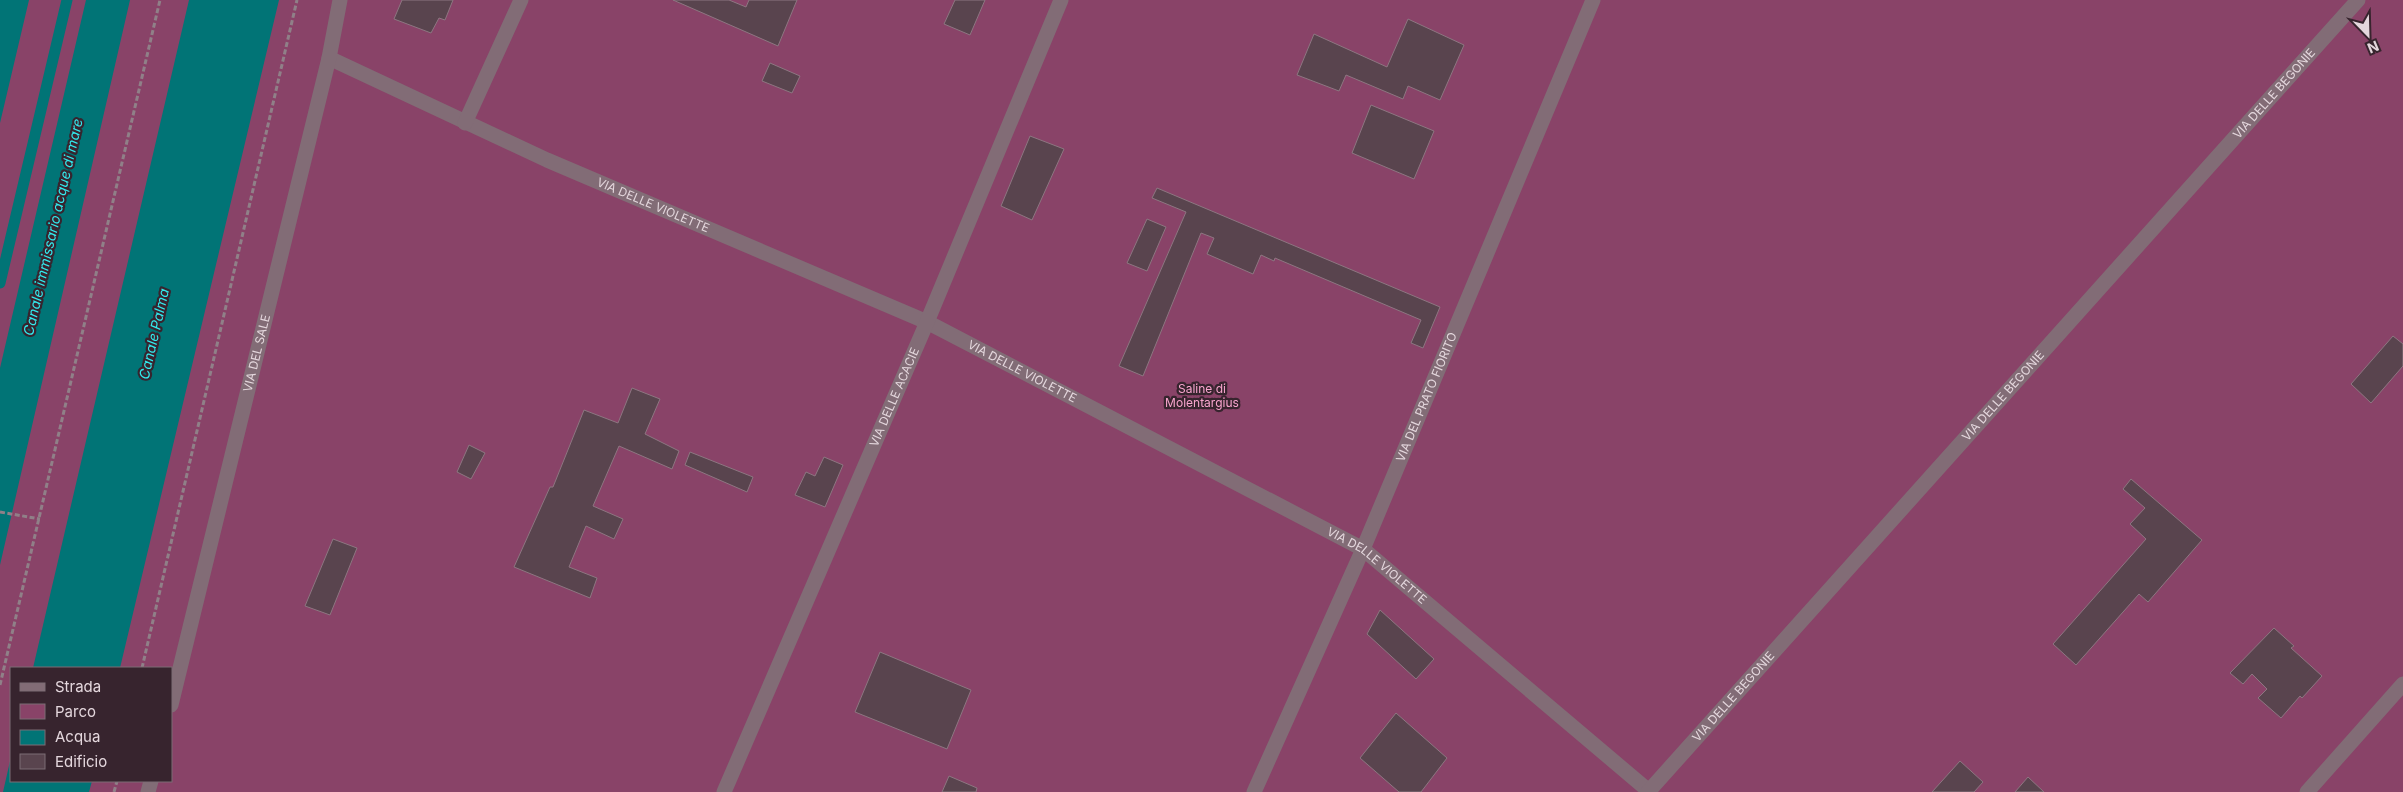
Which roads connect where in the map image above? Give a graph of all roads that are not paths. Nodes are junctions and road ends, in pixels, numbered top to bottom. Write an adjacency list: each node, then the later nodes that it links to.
1 (340, 0): 6 (street, VIA DEL SALE)
2 (521, 0): 7 (street)
3 (1061, 0): 8 (street, VIA DELLE ACACIE)
4 (1593, 0): 9 (street, VIA DEL PRATO FIORITO)
5 (2358, 0): 14 (street, VIA DELLE BEGONIE)
6 (329, 58): 7 (street, VIA DELLE VIOLETTE); 11 (street, VIA DEL SALE)
7 (465, 123): 8 (street, VIA DELLE VIOLETTE)
8 (926, 322): 9 (street, VIA DELLE VIOLETTE); 12 (street, VIA DELLE ACACIE)
9 (1363, 549): 13 (street, VIA DEL PRATO FIORITO); 14 (street, VIA DELLE VIOLETTE)
10 (2403, 684): 15 (street)
11 (172, 700)
12 (724, 792)
13 (1254, 792)
14 (1649, 792)
15 (2307, 792)

